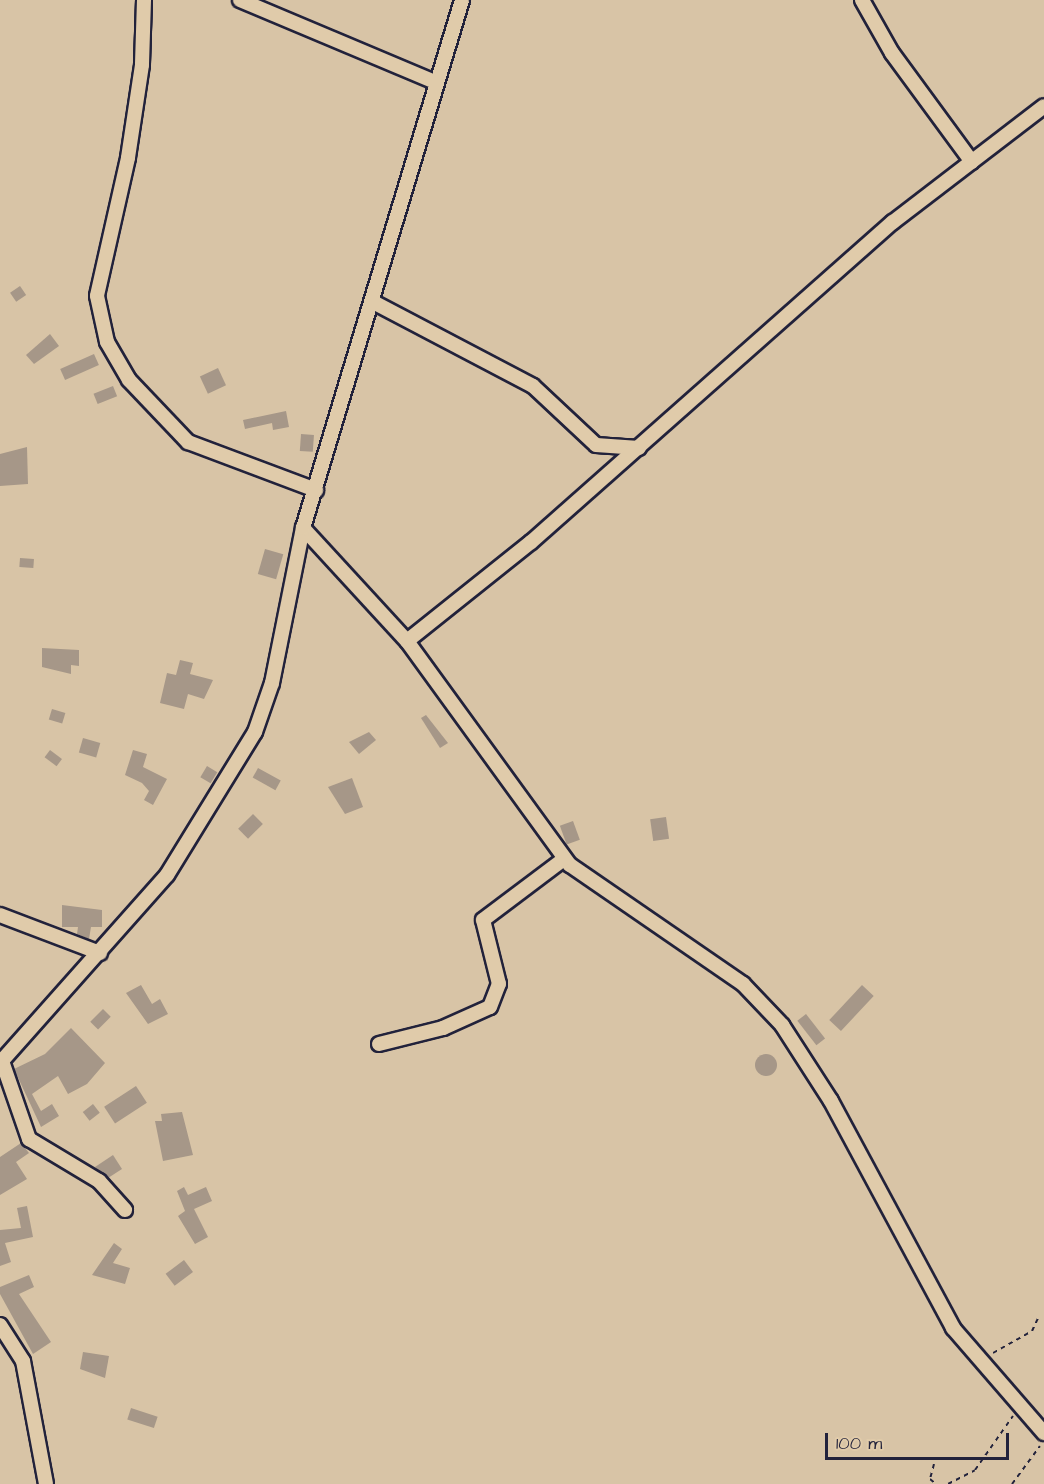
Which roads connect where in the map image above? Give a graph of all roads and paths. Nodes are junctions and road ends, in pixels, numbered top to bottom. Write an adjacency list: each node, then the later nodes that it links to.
1 (144, 0): 10 (street)
2 (240, 0): 5 (street)
3 (462, 0): 5 (street)
4 (862, 0): 7 (street)
5 (435, 82): 8 (street)
6 (1044, 106): 7 (street)
7 (972, 162): 9 (street)
8 (375, 303): 9 (street); 10 (street)
9 (639, 448): 12 (street)
10 (316, 490): 11 (street)
11 (303, 528): 12 (street); 15 (street)
12 (407, 641): 13 (street)
13 (564, 859): 16 (street); 21 (street)
14 (0, 915): 15 (street)
15 (100, 953): 17 (street)
16 (379, 1044)
17 (1, 1062): 18 (street)
18 (125, 1210)
19 (1038, 1318): 21 (path)
20 (0, 1325): 26 (street)
21 (980, 1362): 22 (street)
22 (1021, 1407): 23 (street); 28 (path)
23 (1044, 1433)
24 (1044, 1442): 29 (path)
25 (934, 1464): 27 (path)
26 (46, 1484)
27 (936, 1484)
28 (948, 1484)
29 (1012, 1484)

